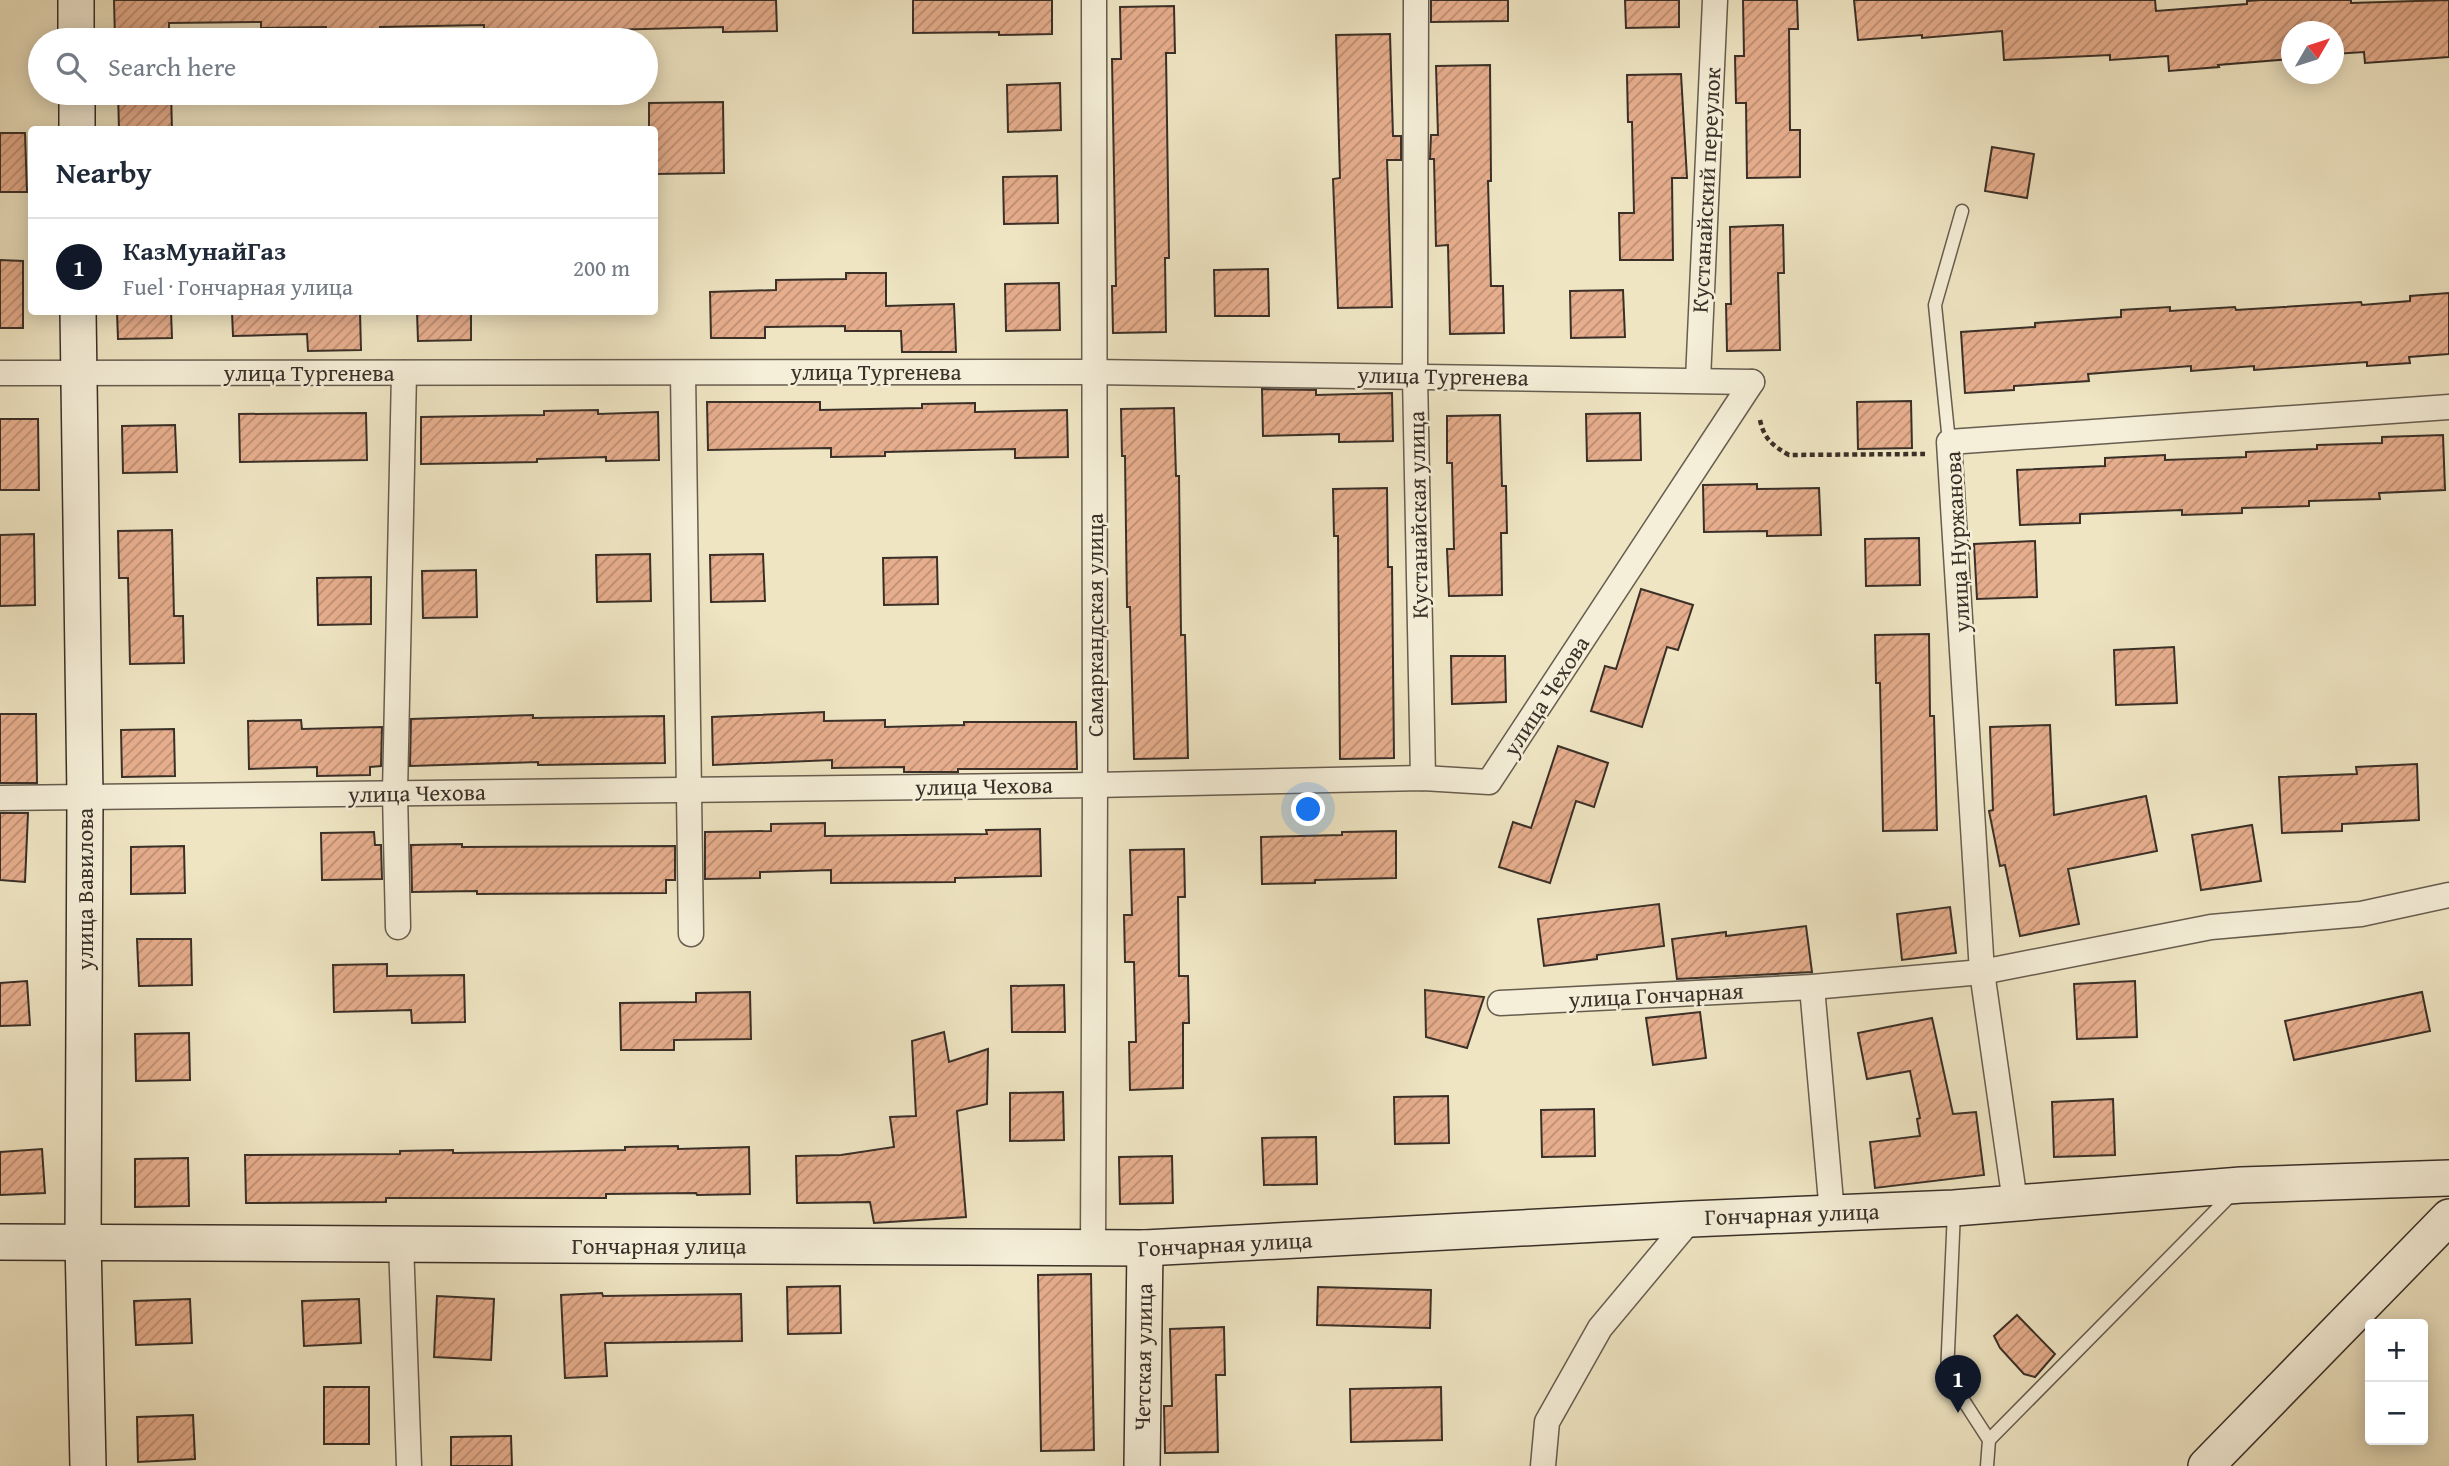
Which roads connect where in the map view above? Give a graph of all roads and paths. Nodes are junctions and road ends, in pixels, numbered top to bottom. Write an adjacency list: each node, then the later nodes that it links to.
1 (76, 0): 5 (street)
2 (1094, 0): 10 (street, Самаркандская улица)
3 (1416, 0): 15 (street, Кустанайская улица)
4 (1715, 0): 16 (street, Кустанайский переулок)
5 (76, 28)
6 (77, 105): 7 (street)
7 (77, 126)
8 (1962, 211): 19 (lane)
9 (78, 315): 12 (street, улица Вавилова)
10 (1093, 372): 14 (street, улица Тургенева); 15 (street, улица Тургенева); 21 (street, Самаркандская улица)
11 (0, 373): 12 (street, улица Тургенева)
12 (79, 373): 13 (street, улица Тургенева); 24 (street, улица Вавилова)
13 (404, 373): 14 (street, улица Тургенева); 23 (street)
14 (683, 373): 22 (street)
15 (1415, 376): 16 (street, улица Тургенева); 20 (street, Кустанайская улица)
16 (1698, 380): 17 (street, улица Тургенева)
17 (1752, 382): 19 (path); 20 (street, улица Чехова)
18 (2449, 407): 19 (street, улица Нуржанова)
19 (1949, 448): 29 (street, улица Нуржанова)
20 (1423, 778): 21 (street, улица Чехова)
21 (1095, 785): 22 (street, улица Чехова); 43 (street, Самаркандская улица)
22 (688, 790): 23 (street, улица Чехова); 28 (street)
23 (395, 793): 24 (street, улица Чехова); 27 (street)
24 (85, 797): 25 (street, улица Чехова); 39 (street, улица Вавилова)
25 (0, 798)
26 (2449, 895): 29 (street)
27 (398, 927)
28 (691, 934)
29 (1982, 972): 30 (street, улица Гончарная); 34 (street, улица Нуржанова)
30 (1812, 987): 31 (street, улица Гончарная); 36 (street)
31 (1500, 1003)
32 (2449, 1178): 33 (street, Гончарная улица)
33 (2241, 1185): 34 (street, Гончарная улица); 44 (lane)
34 (2015, 1202): 35 (street, Гончарная улица)
35 (1954, 1208): 36 (street, Гончарная улица); 44 (lane)
36 (1832, 1213): 38 (street, Гончарная улица)
37 (2449, 1217): 50 (street)
38 (1691, 1219): 42 (street, Гончарная улица); 48 (street)
39 (83, 1241): 40 (street, Гончарная улица); 41 (street, Гончарная улица); 45 (street, улица Вавилова)
40 (0, 1242)
41 (401, 1243): 43 (street, Гончарная улица); 46 (street)
42 (1145, 1248): 43 (street, Гончарная улица); 47 (street, Четская улица)
43 (1093, 1249)
44 (1989, 1440): 49 (lane)
45 (88, 1466)
46 (409, 1466)
47 (1142, 1466)
48 (1543, 1466)
49 (1987, 1466)
50 (2206, 1466)

